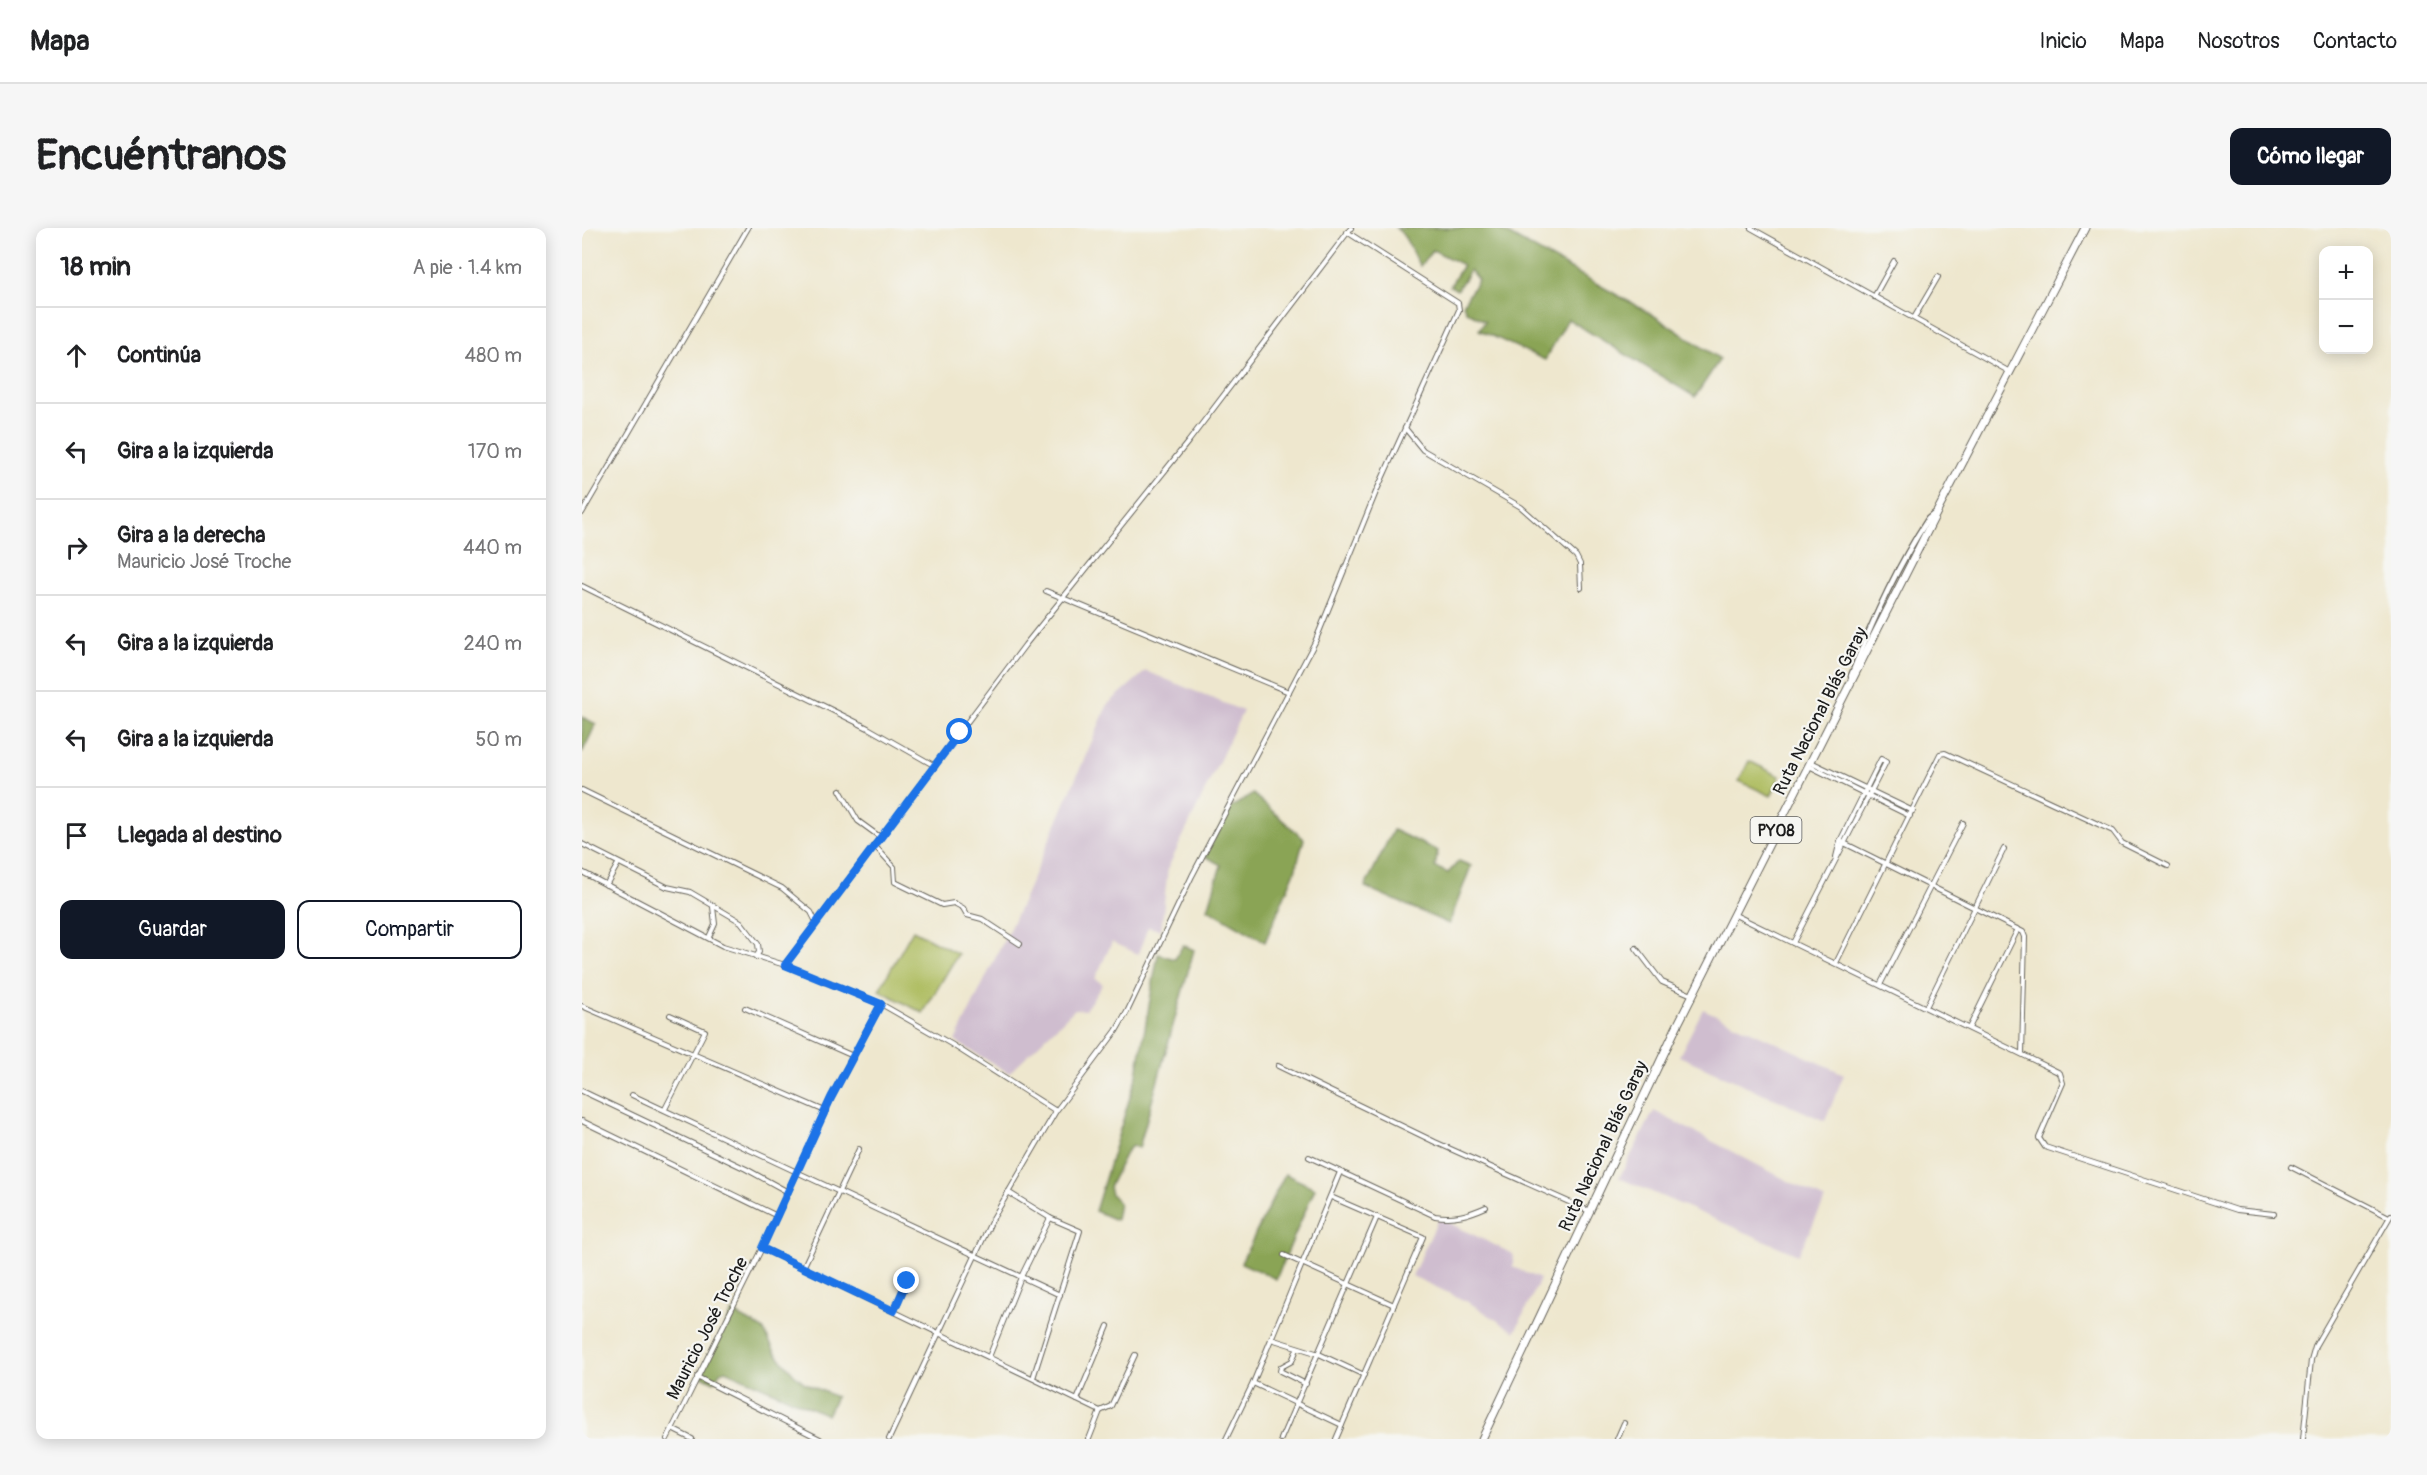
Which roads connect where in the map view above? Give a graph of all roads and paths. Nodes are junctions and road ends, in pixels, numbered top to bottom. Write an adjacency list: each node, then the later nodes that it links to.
1 (748, 228): 12 (street)
2 (1351, 228): 5 (street)
3 (1751, 228): 8 (street)
4 (2085, 228): 10 (highway, Ruta Nacional Blás Garay / PY08)
5 (1347, 232): 11 (street); 16 (street)
6 (1894, 261): 8 (street)
7 (1938, 277): 9 (street)
8 (1874, 297): 9 (street)
9 (1914, 318): 10 (street)
10 (2011, 372): 18 (highway, Ruta Nacional Blás Garay / PY08)
11 (1405, 428): 14 (street); 17 (street)
12 (582, 513)
13 (582, 586): 19 (street)
14 (1581, 588)
15 (1046, 591): 16 (street)
16 (1063, 599): 17 (street); 19 (street)
17 (1289, 692): 66 (street)
18 (1810, 764): 22 (street); 40 (highway, Ruta Nacional Blás Garay / PY08)
19 (935, 766): 25 (street)
20 (582, 790): 41 (street)
21 (840, 790): 25 (street)
22 (1868, 792): 22 (street); 23 (street); 26 (street); 28 (street)
23 (1911, 813): 33 (street); 34 (street)
24 (1963, 823): 37 (street)
25 (880, 837): 29 (street)
26 (1840, 841): 28 (street); 31 (street)
27 (582, 844): 32 (street)
28 (1845, 844): 31 (street); 33 (street)
29 (874, 845): 41 (street); 45 (street)
30 (2004, 849): 39 (street)
31 (1836, 857): 44 (street)
32 (618, 864): 36 (street); 38 (street)
33 (1887, 864): 37 (street); 48 (street)
34 (2168, 866)
35 (582, 872): 36 (street)
36 (606, 885): 43 (street)
37 (1930, 886): 39 (street); 50 (street)
38 (713, 906): 43 (street); 47 (street)
39 (1975, 908): 42 (street); 54 (street)
40 (1733, 914): 44 (street); 51 (highway, Ruta Nacional Blás Garay / PY08)
41 (816, 923): 49 (street)
42 (2018, 929): 57 (street); 58 (street)
43 (709, 937): 47 (street)
44 (1793, 943): 48 (street)
45 (1020, 944)
46 (1636, 948): 51 (street)
47 (756, 957): 49 (street)
48 (1836, 963): 50 (street)
49 (785, 965): 52 (street)
50 (1880, 985): 54 (street)
51 (1692, 995): 78 (highway, Ruta Nacional Blás Garay / PY08)
52 (881, 1004): 60 (street, Mauricio José Troche); 66 (street)
53 (582, 1006): 59 (street)
54 (1926, 1007): 57 (street)
55 (745, 1008): 60 (street)
56 (670, 1015): 59 (street)
57 (1969, 1028): 58 (street)
58 (2022, 1054): 79 (street)
59 (694, 1056): 64 (street); 65 (street)
60 (853, 1056): 65 (street, Mauricio José Troche)
61 (1278, 1066): 78 (street)
62 (582, 1091): 73 (street)
63 (632, 1095): 64 (street)
64 (665, 1109): 71 (street)
65 (825, 1111): 71 (street, Mauricio José Troche)
66 (1056, 1111): 75 (street)
67 (582, 1121): 80 (street)
68 (858, 1149): 74 (street)
69 (1309, 1157): 72 (street)
70 (2291, 1167): 81 (street)
71 (796, 1172): 73 (street, Mauricio José Troche); 74 (street)
72 (1340, 1172): 76 (street); 77 (street)
73 (788, 1192): 80 (street, Mauricio José Troche)
74 (838, 1192): 86 (street); 88 (street)
75 (1008, 1192): 83 (street); 86 (street)
76 (1330, 1197): 82 (street); 87 (street)
77 (1486, 1207)
78 (1589, 1211): 121 (highway, Ruta Nacional Blás Garay / PY08)
79 (2274, 1214)
80 (777, 1216): 84 (street, Mauricio José Troche)
81 (2390, 1216): 123 (street)
82 (1377, 1217): 91 (street); 93 (street)
83 (1050, 1218): 89 (street); 92 (street)
84 (762, 1248): 88 (street); 103 (street, Mauricio José Troche)
85 (1284, 1255): 87 (street)
86 (973, 1256): 89 (street); 96 (street)
87 (1302, 1263): 91 (street); 97 (street)
88 (803, 1268): 94 (street)
89 (1021, 1277): 92 (street); 101 (street)
90 (907, 1281): 94 (street)
91 (1348, 1284): 93 (street); 99 (street)
92 (1060, 1294): 104 (street)
93 (1394, 1305): 102 (street)
94 (894, 1311): 96 (street)
95 (1108, 1326): 107 (street)
96 (939, 1332): 101 (street); 116 (street)
97 (1271, 1339): 98 (street); 105 (street)
98 (1297, 1348): 99 (street); 106 (street)
99 (1319, 1354): 102 (street); 106 (street)
100 (1134, 1355): 109 (street)
101 (989, 1357): 104 (street)
102 (1364, 1375): 111 (street)
103 (697, 1377): 112 (street, Mauricio José Troche); 115 (street)
104 (1033, 1378): 107 (street)
105 (1252, 1383): 108 (street); 118 (street)
106 (1306, 1384): 108 (street)
107 (1077, 1400): 109 (street)
108 (1297, 1404): 111 (street); 119 (street)
109 (1100, 1412): 117 (street)
110 (1624, 1423): 122 (street)
111 (1342, 1425): 120 (street)
112 (672, 1429): 113 (street, Mauricio José Troche); 114 (street)
113 (667, 1439)
114 (692, 1439)
115 (820, 1439)
116 (890, 1439)
117 (1089, 1439)
118 (1226, 1439)
119 (1281, 1439)
120 (1336, 1439)
121 (1482, 1439)
122 (1617, 1439)
123 (2303, 1439)

